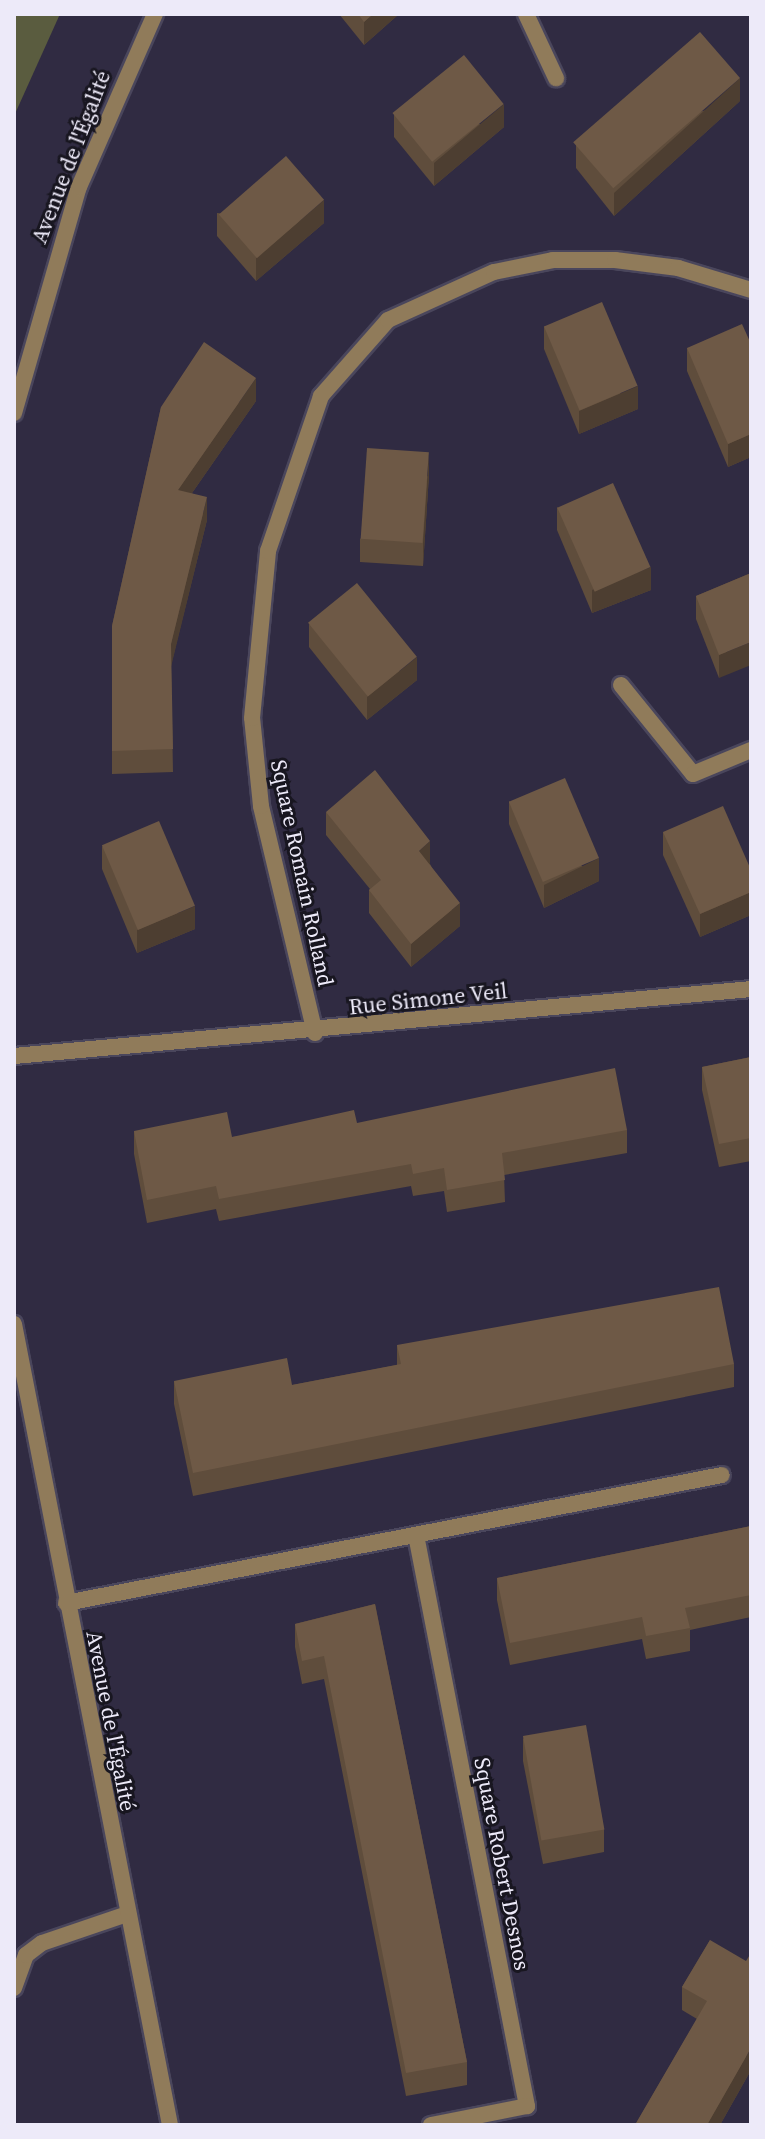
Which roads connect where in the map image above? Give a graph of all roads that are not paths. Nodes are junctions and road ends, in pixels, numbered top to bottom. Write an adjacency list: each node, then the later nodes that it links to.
1 (155, 14): 5 (street, Avenue de l'Égalité)
2 (526, 14): 3 (street)
3 (556, 78)
4 (751, 290): 9 (street, Square Romain Rolland)
5 (14, 413)
6 (621, 685): 7 (street)
7 (751, 750)
8 (751, 989): 9 (street, Rue Simone Veil)
9 (315, 1033): 10 (street, Rue Simone Veil)
10 (14, 1056)
11 (14, 1324): 14 (street, Avenue de l'Égalité)
12 (722, 1475): 13 (street)
13 (416, 1535): 14 (street); 18 (street, Square Robert Desnos)
14 (66, 1603): 15 (street, Avenue de l'Égalité)
15 (127, 1914): 16 (street); 17 (street, Avenue de l'Égalité)
16 (14, 1988)
17 (170, 2125)
18 (431, 2125)

